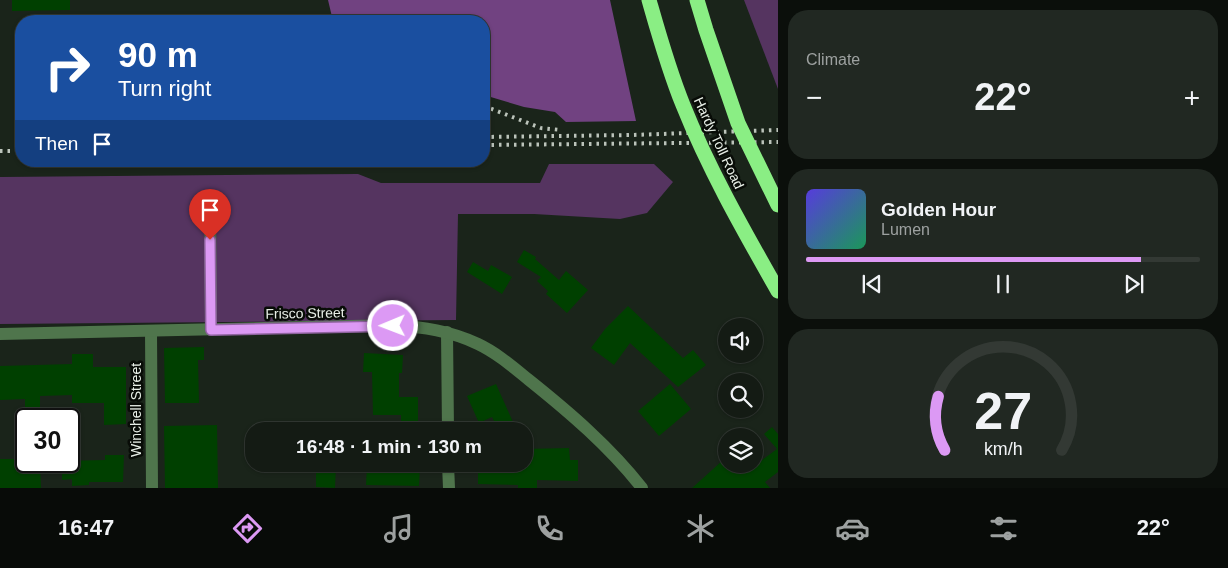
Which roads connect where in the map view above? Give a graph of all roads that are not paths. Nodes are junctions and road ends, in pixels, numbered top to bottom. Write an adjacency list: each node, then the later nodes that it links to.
1 (649, 0): 5 (highway, Hardy Toll Road, bridge)
2 (697, 0): 4 (highway, Hardy Toll Road, bridge)
3 (210, 204): 6 (street)
4 (778, 205)
5 (778, 291)
6 (211, 330): 7 (street, Frisco Street); 8 (street, Frisco Street)
7 (151, 331): 9 (street, Frisco Street); 12 (street, Winchell Street)
8 (448, 332): 10 (street); 14 (street, Frisco Street)
9 (0, 334)
10 (448, 422)
11 (448, 472): 13 (street)
12 (152, 488)
13 (449, 488)
14 (642, 488)

